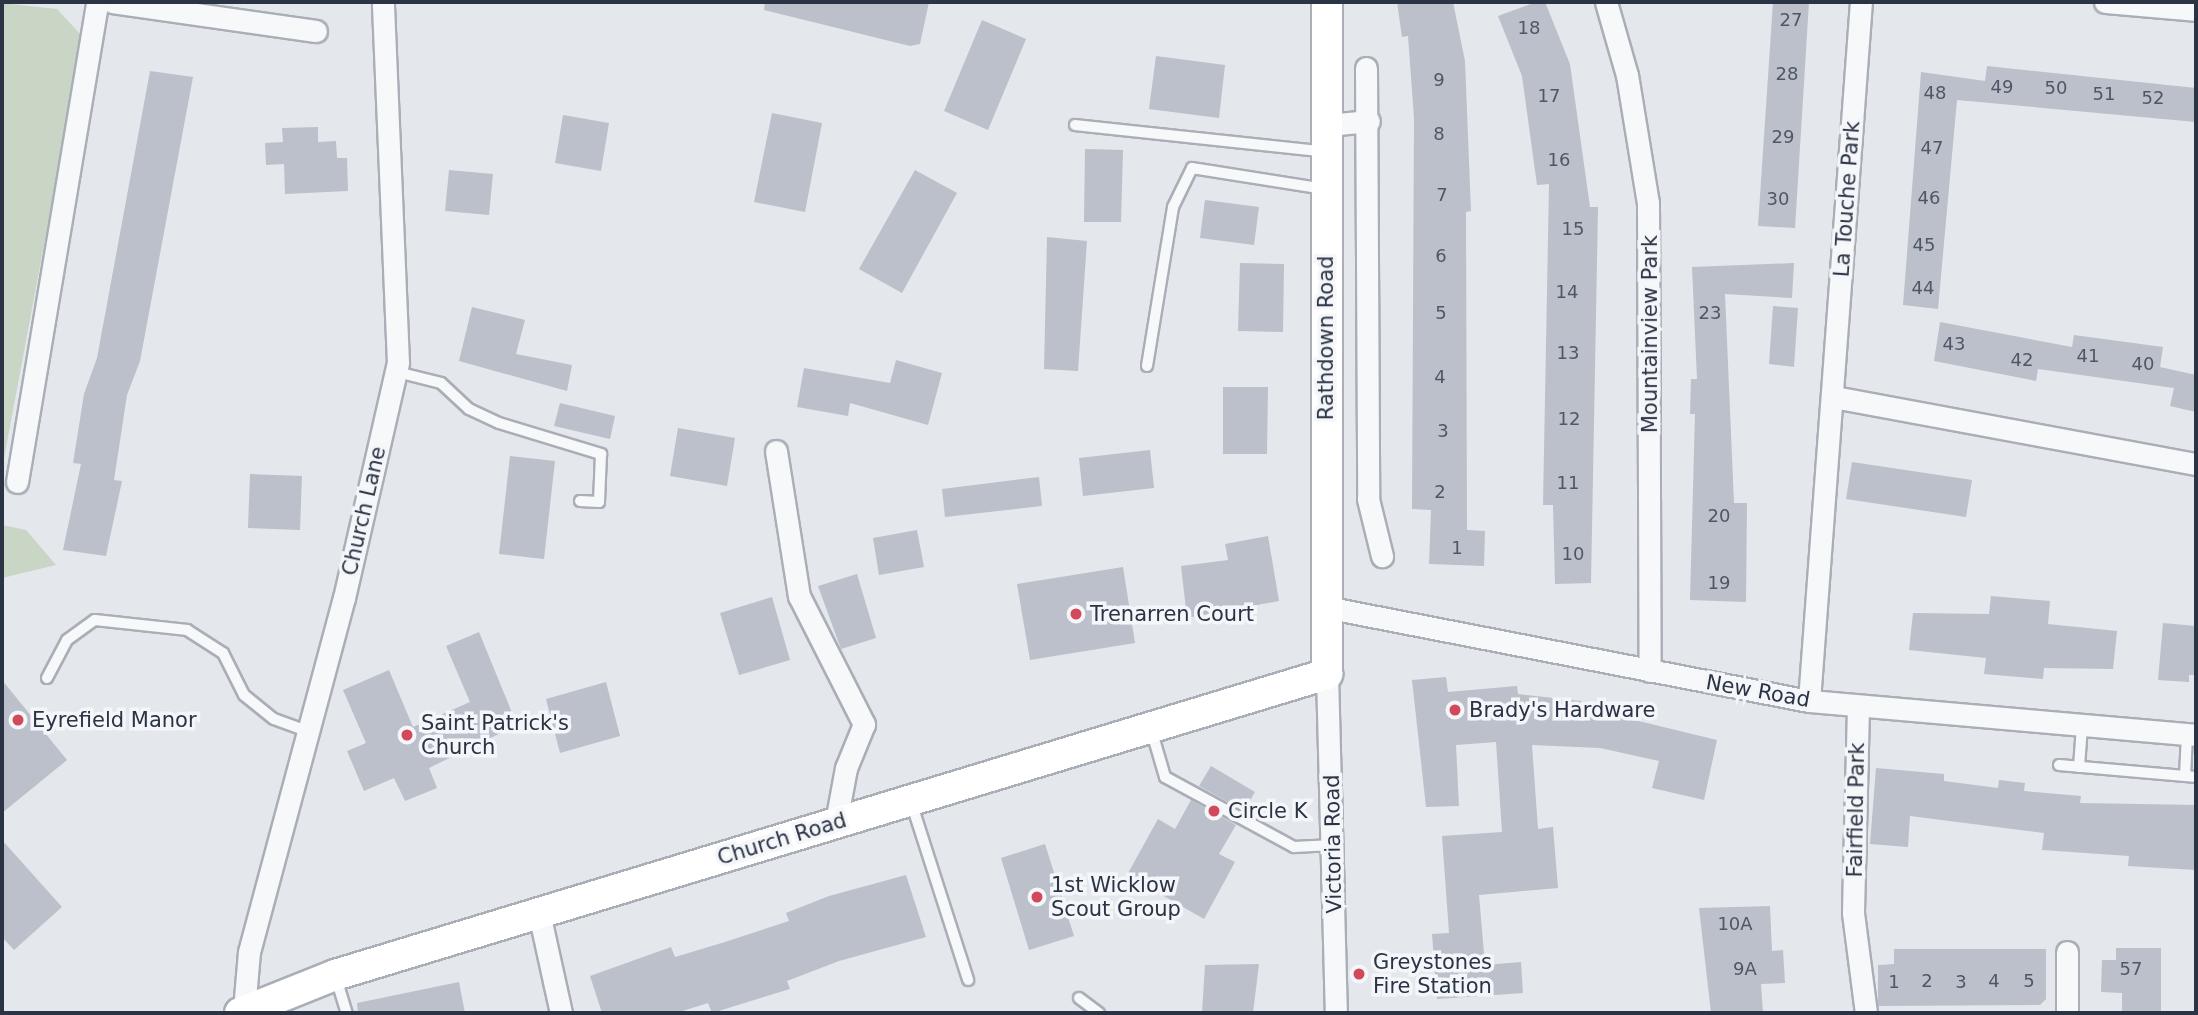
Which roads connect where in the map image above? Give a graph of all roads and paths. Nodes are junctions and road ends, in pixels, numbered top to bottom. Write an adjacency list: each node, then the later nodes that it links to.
1 (97, 2): 20 (street)
2 (112, 2): 9 (street)
3 (383, 2): 16 (street, Church Lane)
4 (1327, 2): 13 (main road, Rathdown Road)
5 (1605, 2): 24 (street, Mountainview Park)
6 (1861, 2): 17 (street, La Touche Park)
7 (2105, 2): 8 (street)
8 (2196, 10)
9 (316, 31)
10 (1366, 68): 11 (street)
11 (1369, 121): 13 (street); 22 (street)
12 (1075, 125): 13 (lane)
13 (1328, 139): 14 (main road, Rathdown Road)
14 (1327, 190): 15 (lane); 23 (main road, Rathdown Road)
15 (1147, 366)
16 (397, 372): 21 (lane); 31 (street, Church Lane)
17 (1834, 397): 19 (street); 27 (street, La Touche Park)
18 (776, 451): 37 (street)
19 (2196, 464)
20 (17, 482)
21 (580, 501)
22 (1382, 556)
23 (1325, 607): 24 (street, New Road); 25 (main road, Rathdown Road)
24 (1650, 671): 27 (street, New Road)
25 (1327, 674): 30 (main road, Church Road); 38 (street, Victoria Road)
26 (47, 678): 31 (lane)
27 (1809, 701): 28 (street, New Road)
28 (1858, 708): 29 (street, New Road); 50 (street, Fairfield Park)
29 (2082, 726): 32 (street, New Road); 34 (lane)
30 (1150, 727): 36 (main road, Church Road); 38 (lane)
31 (307, 731): 45 (street, Church Lane)
32 (2192, 735): 35 (lane)
33 (2059, 765): 34 (lane)
34 (2080, 767): 35 (lane)
35 (2190, 776)
36 (911, 799): 37 (main road, Church Road); 42 (lane)
37 (836, 822): 39 (main road, Church Road)
38 (1333, 845): 49 (street, Victoria Road)
39 (539, 913): 41 (main road, Church Road); 47 (street)
40 (2067, 952): 51 (street)
41 (335, 975): 44 (main road, Church Road); 46 (lane)
42 (968, 980)
43 (1079, 998): 48 (lane)
44 (282, 1005): 45 (main road, Church Road)
45 (242, 1011)
46 (347, 1013)
47 (561, 1013)
48 (1099, 1013)
49 (1336, 1013)
50 (1866, 1013)
51 (2067, 1013)

